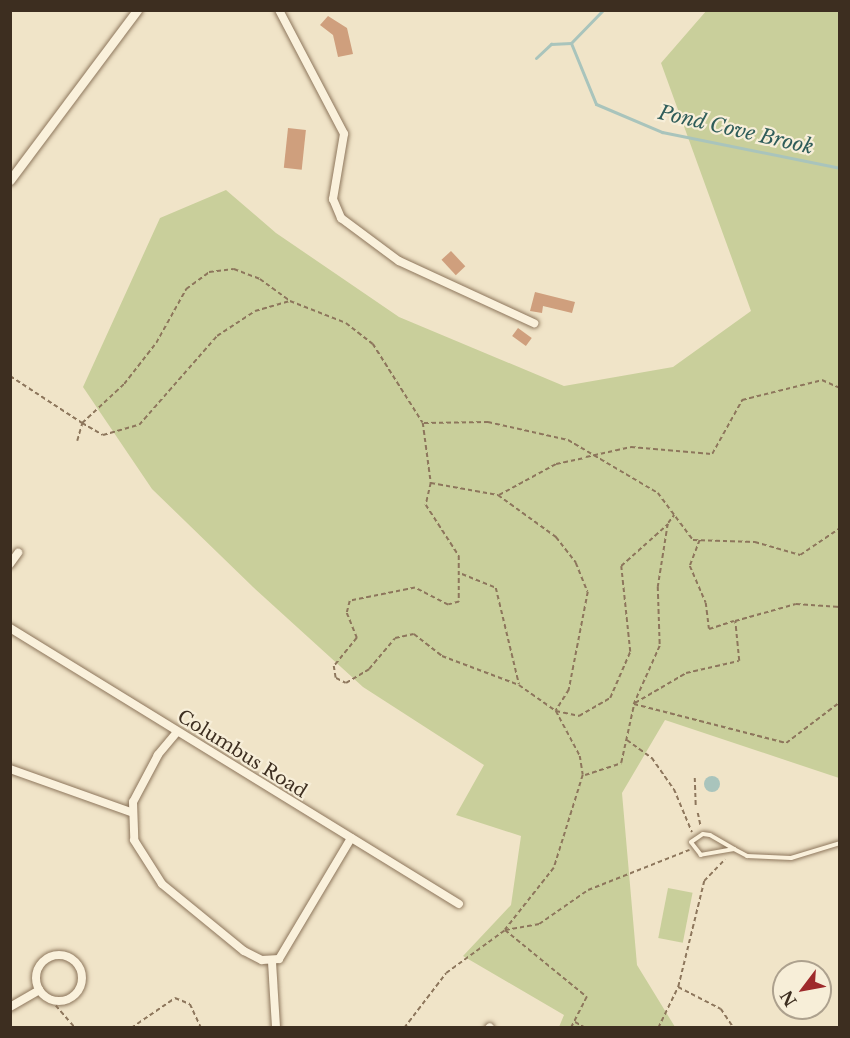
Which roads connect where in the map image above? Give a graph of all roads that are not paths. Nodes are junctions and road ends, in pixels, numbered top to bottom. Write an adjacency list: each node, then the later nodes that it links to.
1 (279, 10): 4 (street)
2 (135, 11): 3 (street)
3 (10, 180)
4 (534, 322)
5 (18, 553): 6 (street)
6 (10, 564)
7 (10, 628): 8 (street, Columbus Road)
8 (177, 732): 10 (street); 11 (street, Columbus Road)
9 (10, 770): 10 (street)
10 (131, 812): 15 (street)
11 (351, 838): 14 (street, Columbus Road); 15 (street)
12 (840, 843): 13 (lane)
13 (734, 849): 13 (lane)
14 (459, 904)
15 (272, 962): 18 (street)
16 (39, 990): 16 (street); 17 (street)
17 (10, 1007)
18 (276, 1028)

